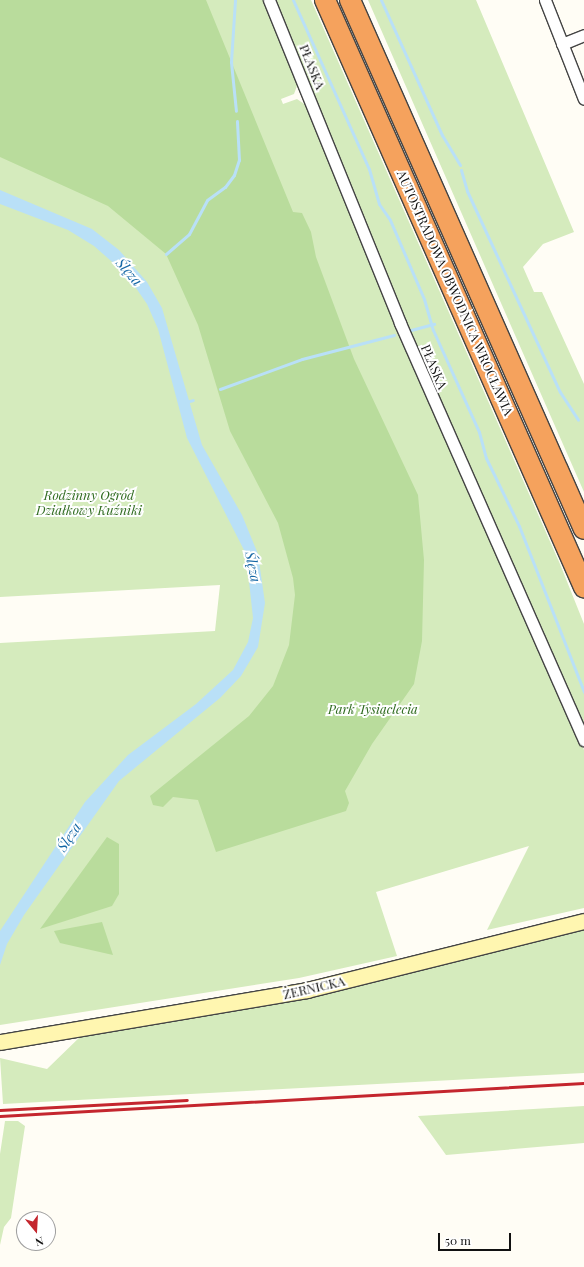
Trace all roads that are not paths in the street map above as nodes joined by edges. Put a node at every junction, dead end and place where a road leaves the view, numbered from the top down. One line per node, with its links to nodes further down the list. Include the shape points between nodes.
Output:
1 (269, 0): 10 (street, PŁASKA, via 400,323)
2 (326, 0): 9 (highway, AUTOSTRADOWA OBWODNICA WROCŁAWIA)
3 (350, 0): 8 (highway, AUTOSTRADOWA OBWODNICA WROCŁAWIA)
4 (545, 0): 6 (street)
5 (584, 35): 6 (street)
6 (562, 44): 7 (street)
7 (584, 99)
8 (584, 529)
9 (584, 587)
10 (584, 740)
11 (584, 921): 12 (street, ŻERNICKA, via 307,990)
12 (0, 1042)

